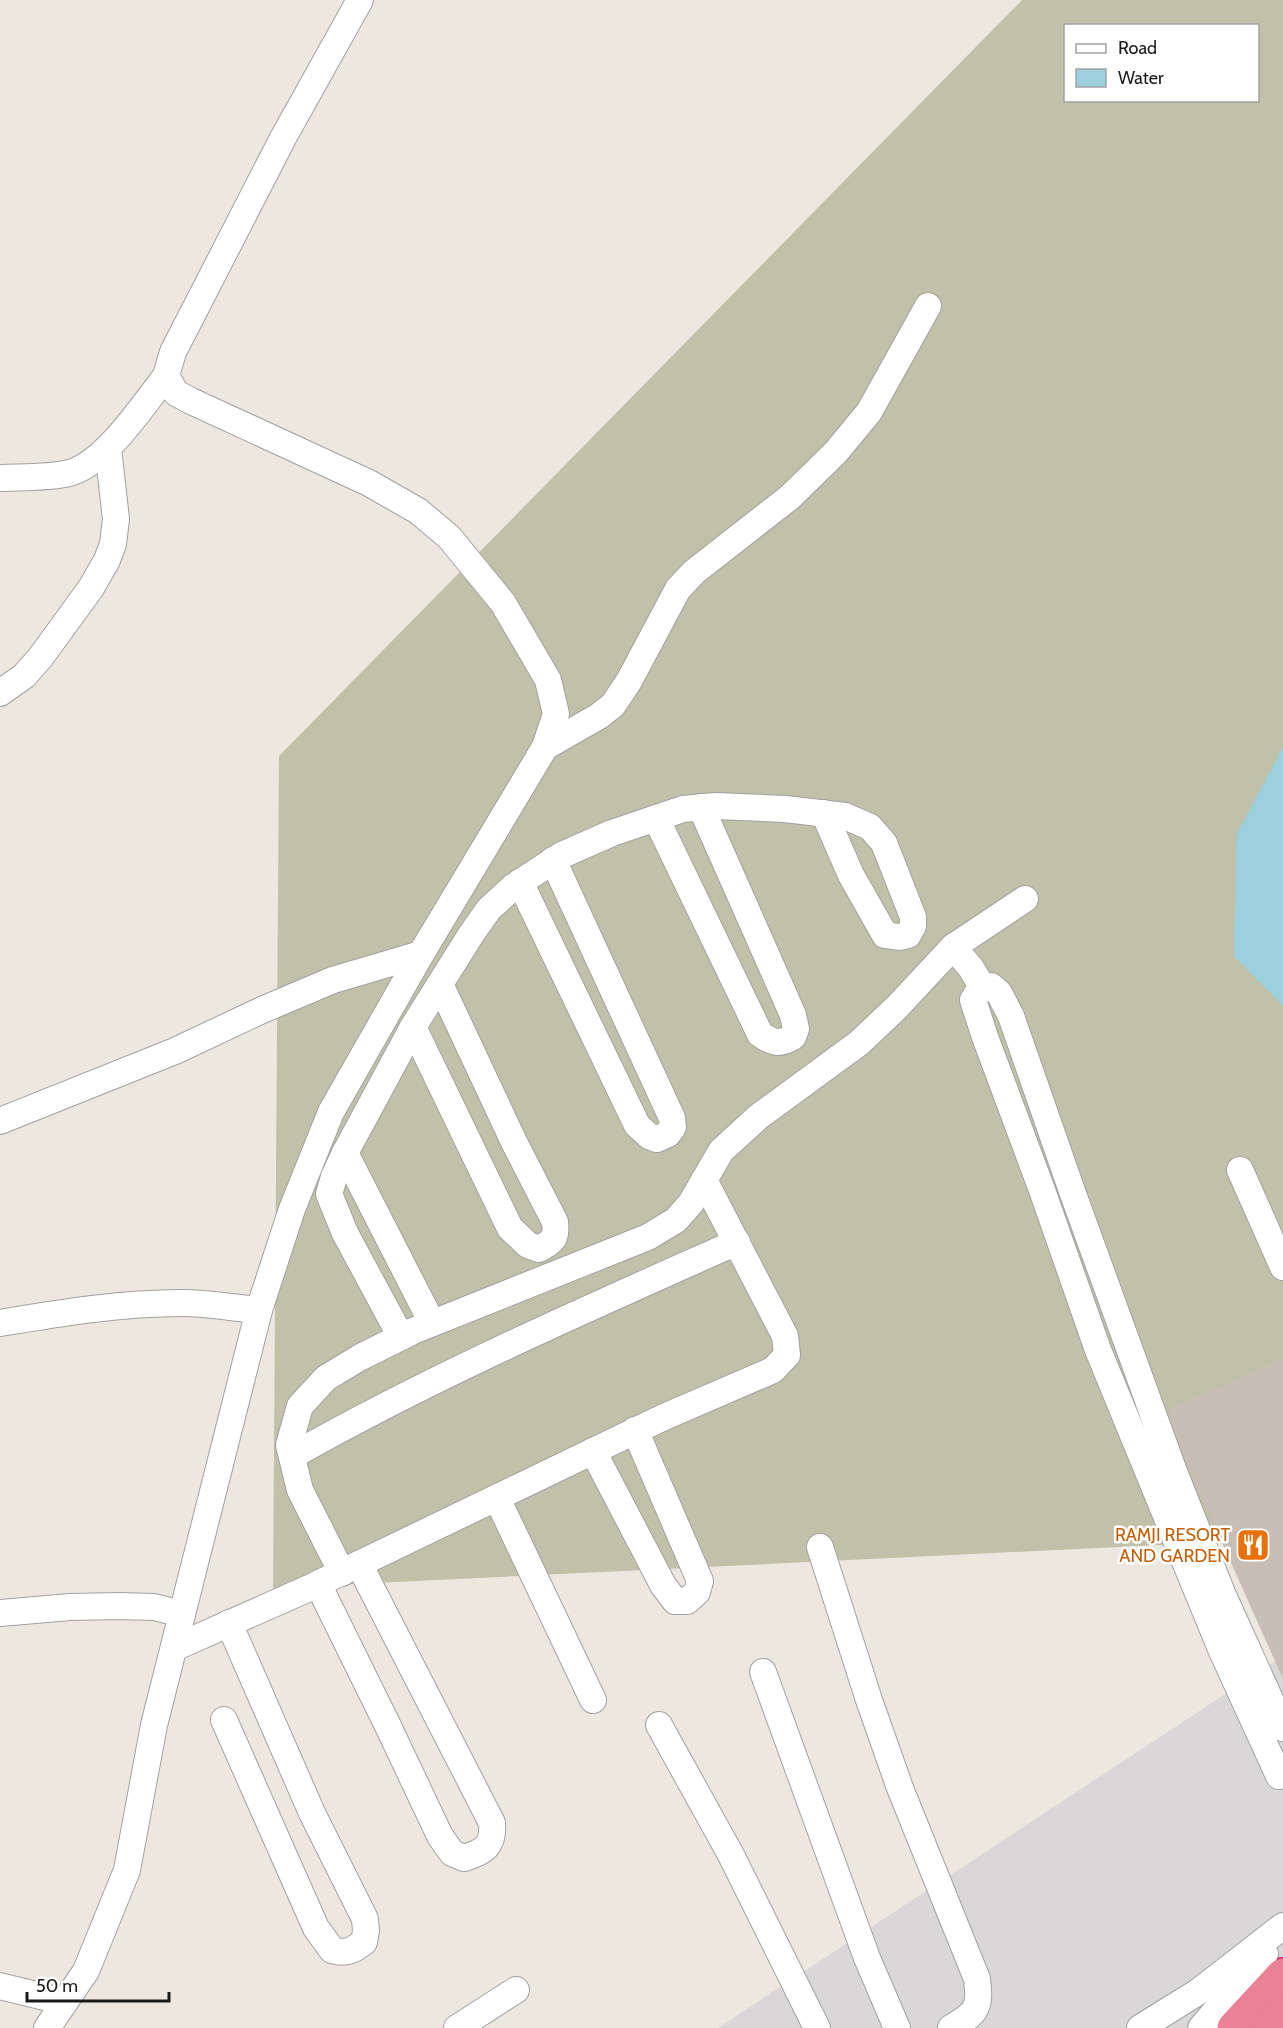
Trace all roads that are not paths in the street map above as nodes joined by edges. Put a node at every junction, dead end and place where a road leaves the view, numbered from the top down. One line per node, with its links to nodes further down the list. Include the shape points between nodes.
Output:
1 (360, 0): 3 (street, via 283,138 173,352)
2 (928, 306): 7 (street, via 869,412 836,452 790,496 678,589 613,705)
3 (166, 376): 4 (street); 7 (street, via 176,393 369,483 418,511 449,537 503,603 548,680 556,714)
4 (108, 448): 5 (street, via 86,467 69,474); 6 (street, via 116,519 107,560 40,658 24,676)
5 (0, 478)
6 (0, 693)
7 (545, 747): 15 (street)
8 (701, 807): 9 (street, via 743,806); 10 (street); 10 (street, via 793,1015 796,1029 793,1037 783,1043 772,1042 760,1034)
9 (824, 813): 9 (street, via 851,874 885,935 908,935 913,917 884,843 870,827 845,816)
10 (656, 818): 11 (street)
11 (553, 860): 12 (street); 12 (street, via 672,1118 673,1127 668,1134 657,1139 637,1125)
12 (520, 882): 16 (street, via 489,909)
13 (1025, 898): 14 (street)
14 (953, 947): 17 (street); 22 (street, via 859,1043 758,1117 721,1150)
15 (421, 954): 19 (street, via 333,980 175,1051); 25 (street, via 331,1112 292,1209)
16 (440, 984): 18 (street); 18 (street, via 555,1222 557,1233 552,1242 539,1249 528,1245 510,1228)
17 (983, 988): 44 (street, via 992,986 1011,1016 1173,1469 1222,1593); 45 (street, via 974,1000 985,1037 1098,1350 1221,1649)
18 (413, 1027): 20 (street)
19 (0, 1120)
20 (345, 1152): 27 (street); 28 (street, via 329,1194 345,1233)
21 (1240, 1170): 24 (street)
22 (704, 1180): 23 (street); 27 (street, via 676,1220 648,1237)
23 (737, 1242): 29 (street, via 785,1336 787,1355 773,1370); 31 (street, via 514,1342 365,1415)
24 (1283, 1268)
25 (259, 1310): 26 (street, via 148,1304 85,1309); 37 (street)
26 (0, 1323)
27 (432, 1323): 28 (street)
28 (401, 1337): 31 (street, via 326,1378 300,1406 289,1445)
29 (635, 1430): 30 (street); 30 (street, via 700,1581 697,1593 687,1601 675,1601 663,1585)
30 (593, 1451): 32 (street)
31 (292, 1456): 34 (street, via 300,1490)
32 (497, 1498): 34 (street); 41 (street)
33 (820, 1547): 57 (street, via 900,1788 977,1979 978,2007)
34 (351, 1568): 35 (street); 35 (street, via 492,1823 493,1836 477,1855 464,1858 452,1853 440,1836)
35 (318, 1584): 38 (street)
36 (0, 1613): 37 (street, via 119,1606 154,1607)
37 (182, 1614): 39 (street)
38 (229, 1623): 39 (street); 42 (street, via 312,1813 365,1919 364,1942 355,1949 345,1953 332,1950 316,1928)
39 (174, 1648): 51 (street, via 154,1725 127,1870 86,1971)
40 (763, 1672): 56 (street, via 867,1958)
41 (593, 1700)
42 (224, 1720)
43 (658, 1725): 55 (street)
44 (1283, 1728)
45 (1279, 1776)
46 (1283, 1926): 58 (street, via 1198,1992)
47 (1283, 1933): 59 (street)
48 (1283, 1975): 60 (highway)
49 (0, 1986): 51 (street)
50 (516, 1990): 54 (street)
51 (65, 2002): 53 (street)
52 (1283, 2015): 61 (highway)
53 (47, 2028)
54 (457, 2028)
55 (818, 2028)
56 (897, 2028)
57 (951, 2028)
58 (1140, 2028)
59 (1201, 2028)
60 (1234, 2028)
61 (1271, 2028)

